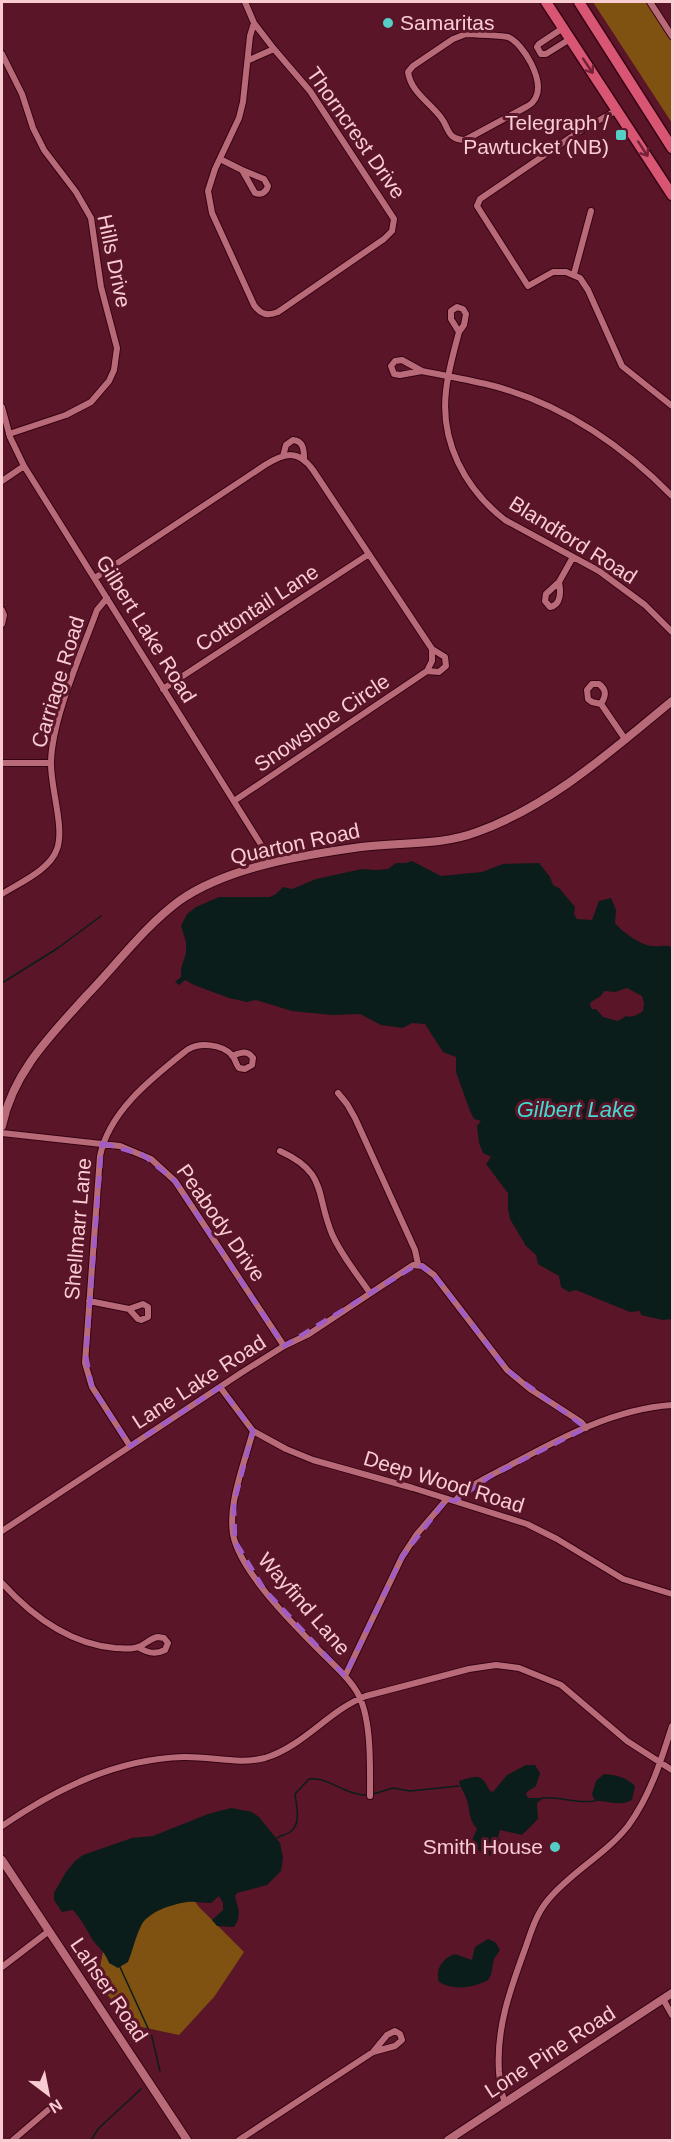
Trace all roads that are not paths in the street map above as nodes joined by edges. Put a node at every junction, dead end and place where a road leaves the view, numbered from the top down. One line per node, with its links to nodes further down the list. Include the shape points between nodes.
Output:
1 (245, 2): 5 (street, Thorncrest Drive)
2 (546, 2): 6 (highway)
3 (579, 2): 15 (highway)
4 (653, 3): 7 (street)
5 (254, 22): 9 (street, Thorncrest Drive); 13 (street)
6 (563, 28): 8 (highway); 10 (street, via 539,44)
7 (672, 36)
8 (570, 39): 10 (street, via 546,54); 14 (highway, one-way to 14)
9 (274, 49): 13 (street); 16 (street, Thorncrest Drive, via 321,106 393,215 395,225 384,239 339,271 278,312 264,314 252,299 210,206 210,183)
10 (539, 52): 12 (street)
11 (2, 54): 26 (street, Hills Drive, via 41,144 90,218 100,287 117,348 109,381 91,402 66,415)
12 (528, 58): 12 (street, via 506,36 466,34 413,66 408,76 424,101 442,118 449,133 465,140 534,101 537,84)
13 (249, 60): 16 (street, via 239,117)
14 (617, 110): 18 (highway, one-way to 18); 20 (street, via 480,199 477,206 528,286 553,272)
15 (672, 148)
16 (220, 159): 17 (street)
17 (242, 170): 17 (street, via 253,191 265,192 268,186 264,179)
18 (672, 195)
19 (591, 212): 20 (street)
20 (574, 274): 24 (street, via 588,290 622,366)
21 (459, 332): 23 (street, Blandford Road)
22 (422, 371): 23 (street)
23 (448, 376): 31 (street, via 501,388 559,411 604,437); 33 (street, Blandford Road, via 445,416 449,439 474,489 505,520)
24 (672, 406)
25 (2, 407): 26 (street, Gilbert Lake Road)
26 (9, 434): 29 (street, Gilbert Lake Road)
27 (283, 456): 28 (street); 28 (street, Snowshoe Circle, via 286,445 293,440 303,446); 34 (street, Snowshoe Circle)
28 (304, 458): 32 (street, Snowshoe Circle)
29 (24, 466): 30 (street); 34 (street, Gilbert Lake Road)
30 (2, 481)
31 (672, 495)
32 (369, 554): 40 (street, Snowshoe Circle); 42 (street, Cottontail Lane)
33 (573, 557): 35 (street); 39 (street, Blandford Road, via 645,605)
34 (95, 578): 36 (street, Gilbert Lake Road)
35 (560, 582)
36 (107, 598): 42 (street, Gilbert Lake Road); 47 (street, Carriage Road, via 97,610 70,684)
37 (2, 610): 38 (street)
38 (2, 624)
39 (672, 632)
40 (432, 649): 41 (street); 41 (street, Snowshoe Circle, via 442,654 446,669)
41 (427, 671): 48 (street, Snowshoe Circle)
42 (163, 689): 48 (street, Gilbert Lake Road)
43 (672, 701): 45 (street, Quarton Road)
44 (601, 704): 45 (street)
45 (625, 739): 49 (street, Quarton Road, via 562,788 478,832)
46 (2, 763): 47 (street)
47 (51, 763): 50 (street, Carriage Road, via 58,846 48,863)
48 (234, 801): 49 (street, Gilbert Lake Road)
49 (271, 864): 53 (street, Quarton Road, via 234,873 205,886 157,921 37,1051 18,1081)
50 (2, 894)
51 (232, 1056): 55 (street, Shellmarr Lane, via 207,1045 187,1050 122,1109)
52 (338, 1093): 57 (street, via 373,1156)
53 (2, 1126)
54 (2, 1133): 55 (street, Peabody Drive)
55 (102, 1143): 59 (street, Shellmarr Lane); 61 (street, Peabody Drive, via 143,1155 175,1181)
56 (280, 1151): 58 (street, via 301,1162 315,1179 333,1235)
57 (418, 1264): 58 (street, Lane Lake Road); 64 (street, via 434,1275 507,1370)
58 (370, 1293): 61 (street, Lane Lake Road)
59 (89, 1301): 60 (street); 66 (street, Shellmarr Lane, via 88,1376)
60 (129, 1309)
61 (284, 1346): 62 (street, Lane Lake Road)
62 (220, 1387): 65 (street, Deep Wood Road); 66 (street, Lane Lake Road)
63 (672, 1405): 64 (street, via 633,1411)
64 (585, 1428): 68 (street, via 490,1476)
65 (253, 1431): 67 (street, Deep Wood Road, via 313,1460); 73 (street, Wayfind Lane, via 234,1504 235,1541 273,1600)
66 (130, 1446): 69 (street, Lane Lake Road)
67 (447, 1498): 68 (street, Deep Wood Road); 73 (street, via 402,1557)
68 (455, 1501): 71 (street, Deep Wood Road, via 527,1524 623,1579)
69 (2, 1532)
70 (2, 1583): 72 (street, via 32,1613 64,1633 101,1646)
71 (672, 1594)
72 (138, 1647)
73 (345, 1676): 74 (street, Wayfind Lane)
74 (360, 1698): 76 (street, via 469,1669 496,1665 519,1668 561,1685 627,1741); 78 (street, Wayfind Lane, via 369,1752); 79 (street, via 272,1755 246,1761 168,1758 115,1768 58,1791)
75 (672, 1726): 76 (street)
76 (660, 1762): 77 (street); 87 (street, via 628,1825 603,1853 556,1891 539,1913 500,2024 498,2062)
77 (672, 1770)
78 (370, 1796)
79 (2, 1826)
80 (2, 1860): 81 (street, Lahser Road)
81 (49, 1931): 82 (street); 90 (street, Lahser Road)
82 (2, 1967)
83 (672, 1993): 84 (street, Lone Pine Road)
84 (663, 1999): 85 (street); 87 (street, Lone Pine Road)
85 (672, 2015)
86 (373, 2052): 91 (street)
87 (505, 2103): 92 (street, Lone Pine Road)
88 (48, 2110): 89 (street)
89 (14, 2140)
90 (188, 2140)
91 (239, 2140)
92 (448, 2140)

